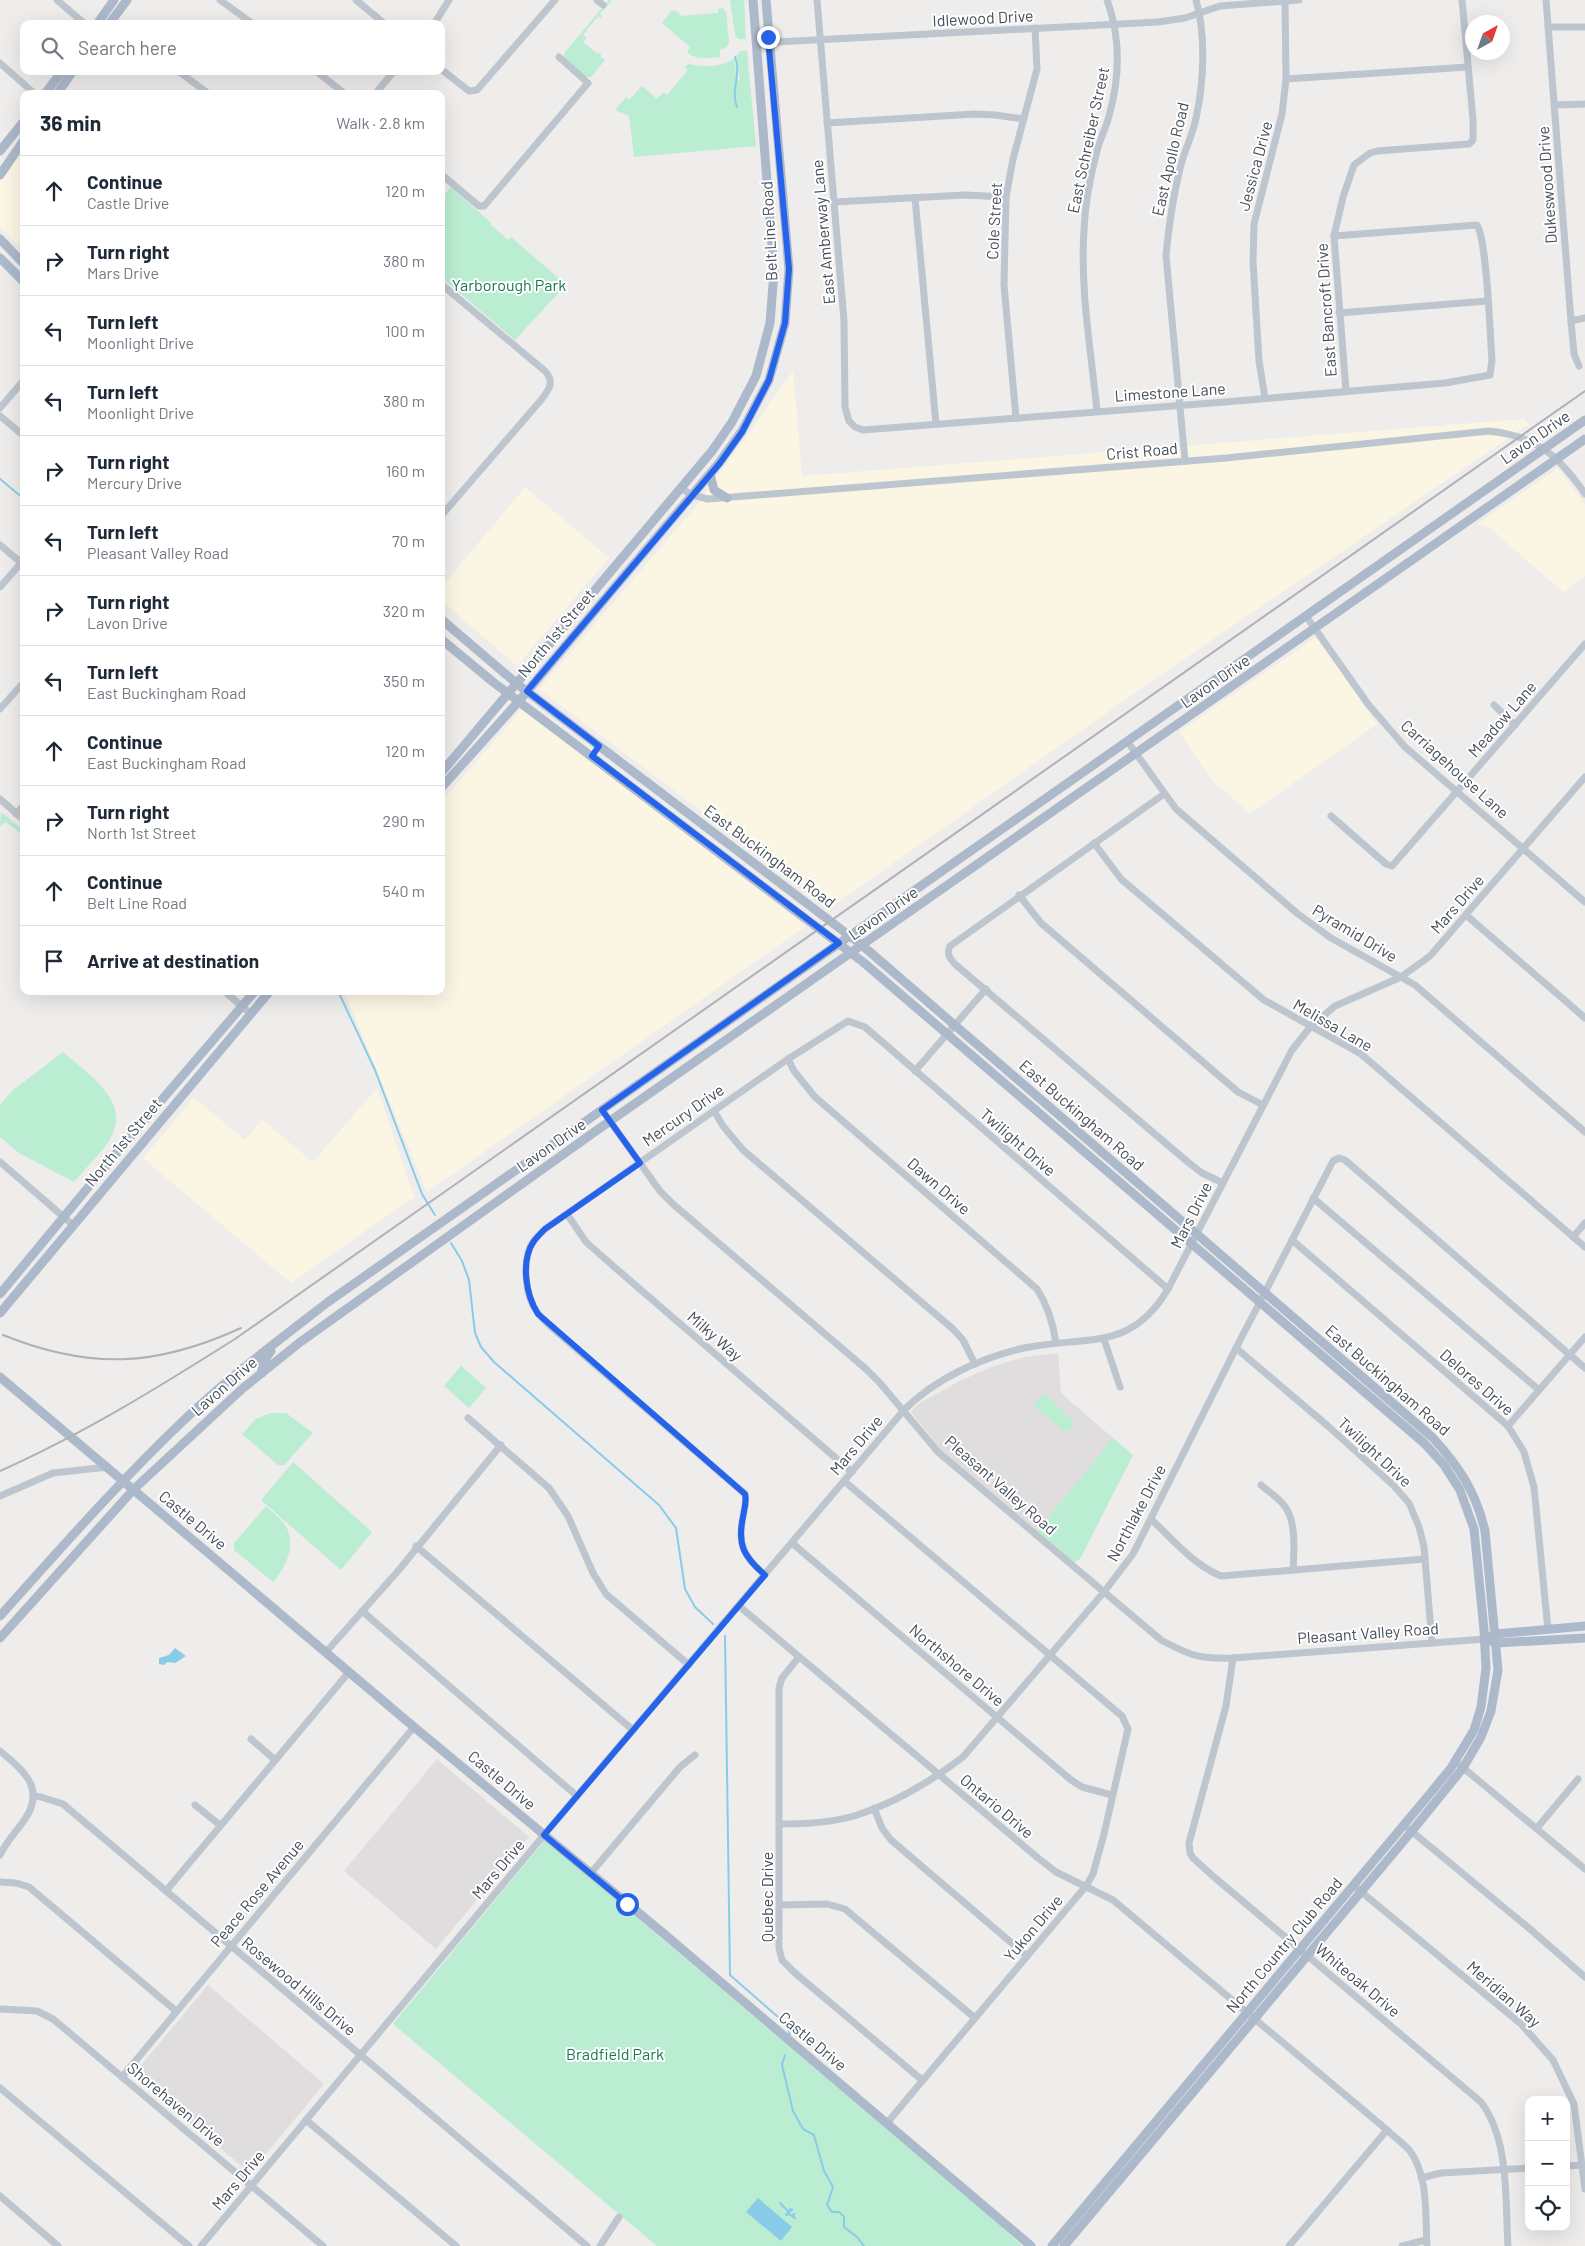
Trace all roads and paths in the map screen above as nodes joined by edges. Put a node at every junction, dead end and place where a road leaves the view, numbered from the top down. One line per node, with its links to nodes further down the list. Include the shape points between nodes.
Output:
1 (57, 0): 18 (street)
2 (114, 0): 19 (main road)
3 (127, 0): 20 (main road)
4 (220, 0): 21 (street)
5 (356, 0): 22 (street)
6 (449, 0): 23 (street)
7 (555, 0): 34 (street, via 477,90 473,92 463,88)
8 (753, 0): 30 (main road, Belt Line Road)
9 (766, 0): 29 (main road, Belt Line Road)
10 (817, 0): 28 (street, East Amberway Lane)
11 (1107, 0): 24 (street, East Schreiber Street)
12 (1196, 0): 17 (street, East Apollo Road)
13 (1299, 0): 16 (street, Idlewood Drive)
14 (1462, 0): 33 (street, East Bancroft Drive)
15 (1546, 0): 25 (street, Dukeswood Drive)
16 (1285, 1): 17 (street, Idlewood Drive, via 1220,6); 40 (street, Jessica Drive)
17 (1200, 12): 24 (street, Idlewood Drive, via 1174,20); 73 (street, East Apollo Road, via 1201,81 1196,117 1177,182 1166,255)
18 (80, 20)
19 (100, 20)
20 (112, 20)
21 (248, 20)
22 (380, 20)
23 (436, 20)
24 (1114, 24): 27 (street, Idlewood Drive); 75 (street, East Schreiber Street, via 1118,51 1116,87 1086,197 1084,232 1085,291)
25 (1548, 27): 26 (street); 48 (street, Dukeswood Drive)
26 (1585, 27)
27 (1035, 28): 28 (street, Idlewood Drive); 49 (street, Cole Street, via 1037,69)
28 (821, 41): 29 (street, Idlewood Drive); 50 (street, East Amberway Lane)
29 (769, 42): 30 (street, Idlewood Drive); 86 (main road, Belt Line Road, via 789,269 785,323 772,371 757,405 742,432)
30 (756, 43): 87 (main road, Belt Line Road, via 774,272 770,323 759,367 745,399 712,451)
31 (559, 57): 55 (street, via 588,83 486,204 479,206)
32 (0, 63): 41 (street)
33 (1468, 66): 40 (street); 59 (street, East Bancroft Drive, via 1472,140 1468,144 1370,153 1354,165)
34 (445, 72)
35 (59, 75): 42 (main road)
36 (70, 75): 43 (main road)
37 (183, 75): 44 (street)
38 (321, 75): 45 (street)
39 (391, 75): 46 (street)
40 (1286, 79): 72 (street, Jessica Drive, via 1276,146 1254,224 1259,361)
41 (30, 90)
42 (48, 90)
43 (60, 90)
44 (204, 90)
45 (340, 90)
46 (378, 90)
47 (1585, 104): 48 (street)
48 (1555, 105): 68 (street, Dukeswood Drive)
49 (1024, 119): 50 (street, via 975,114); 56 (street, Cole Street)
50 (827, 123): 58 (street, East Amberway Lane)
51 (20, 126): 53 (main road)
52 (20, 146): 54 (main road)
53 (0, 151)
54 (0, 174)
55 (445, 177)
56 (1006, 197): 57 (street); 77 (street, Cole Street, via 1004,285)
57 (915, 198): 58 (street); 80 (street)
58 (834, 202): 79 (street, East Amberway Lane, via 844,321 845,407)
59 (1334, 236): 65 (street, via 1474,224 1481,236); 66 (street, East Bancroft Drive)
60 (0, 239): 62 (main road)
61 (0, 258): 63 (main road)
62 (20, 260)
63 (20, 278)
64 (445, 287): 91 (street, via 545,371 551,382 541,400)
65 (1487, 301): 66 (street); 71 (street, Limestone Lane, via 1490,375)
66 (1339, 313): 71 (street, East Bancroft Drive)
67 (1585, 318): 68 (street)
68 (1571, 321): 69 (street, Dukeswood Drive, via 1574,354)
69 (1579, 366)
70 (20, 385): 74 (street)
71 (1346, 391): 72 (street, Limestone Lane)
72 (1265, 398): 73 (street, Limestone Lane)
73 (1180, 404): 75 (street, Limestone Lane); 85 (street, East Apollo Road)
74 (0, 408)
75 (1097, 411): 77 (street, Limestone Lane)
76 (0, 416): 81 (street)
77 (1016, 418): 80 (street, Limestone Lane)
78 (1585, 420): 83 (main road, Lavon Drive)
79 (849, 421): 80 (street, Limestone Lane, via 863,430)
80 (936, 424)
81 (20, 433)
82 (1585, 439): 84 (main road, Lavon Drive)
83 (1544, 449): 84 (street, Crist Road); 85 (street, Crist Road, via 1520,438 1488,431); 98 (main road, Lavon Drive)
84 (1558, 458): 88 (street, Crist Road); 100 (main road, Lavon Drive)
85 (1185, 461): 90 (street, Crist Road)
86 (710, 474): 89 (main road, Belt Line Road); 90 (main road, via 714,490)
87 (681, 488): 89 (street, Crist Road); 95 (main road, North 1st Street)
88 (1585, 494)
89 (692, 495): 90 (street, Crist Road, via 702,499); 96 (main road, North 1st Street)
90 (727, 498)
91 (445, 511)
92 (0, 545): 93 (street)
93 (20, 562)
94 (20, 566): 97 (street)
95 (609, 573): 96 (main road); 104 (main road, North 1st Street)
96 (620, 580): 107 (main road, North 1st Street)
97 (0, 587)
98 (1306, 616): 100 (street, Carriagehouse Lane); 103 (main road, Lavon Drive)
99 (445, 627): 104 (main road, East Buckingham Road)
100 (1315, 629): 106 (main road, Lavon Drive); 121 (street, Carriagehouse Lane, via 1368,704 1405,747)
101 (445, 642): 108 (main road, East Buckingham Road)
102 (1585, 644): 112 (street, Meadow Lane)
103 (1221, 675): 106 (main road); 113 (main road, Lavon Drive)
104 (516, 683): 107 (main road, East Buckingham Road); 108 (main road, North 1st Street)
105 (20, 687): 111 (street)
106 (1230, 688): 115 (main road, Lavon Drive)
107 (527, 691): 109 (main road, North 1st Street); 114 (main road, East Buckingham Road)
108 (508, 693): 109 (main road, East Buckingham Road); 117 (main road, North 1st Street)
109 (519, 701): 116 (main road, East Buckingham Road); 118 (main road, North 1st Street)
110 (1494, 705): 112 (street)
111 (0, 710)
112 (1515, 725): 121 (street, Meadow Lane)
113 (1128, 741): 115 (street, Pyramid Drive); 135 (main road, Lavon Drive)
114 (599, 746): 116 (main road); 123 (main road, East Buckingham Road)
115 (1137, 754): 122 (street, Pyramid Drive); 137 (main road, Lavon Drive)
116 (592, 756): 125 (main road, East Buckingham Road)
117 (445, 774)
118 (445, 774)
119 (1585, 777): 120 (street, Mars Drive)
120 (1582, 785): 131 (street, Mars Drive)
121 (1458, 792): 128 (street, Meadow Lane, via 1392,866); 131 (street, Carriagehouse Lane)
122 (1164, 794): 130 (street); 139 (street, Pyramid Drive, via 1176,809 1298,914 1331,938)
123 (667, 797): 125 (main road); 135 (main road, East Buckingham Road)
124 (0, 799): 127 (street)
125 (659, 807): 136 (main road, East Buckingham Road)
126 (20, 810): 127 (street)
127 (16, 814): 129 (street)
128 (1331, 816)
129 (20, 817)
130 (1094, 842): 132 (street); 149 (street, Melissa Lane, via 1121,879 1264,1000)
131 (1524, 849): 133 (street, Carriagehouse Lane); 134 (street, Mars Drive)
132 (1019, 895): 140 (street, via 948,950 956,965); 153 (street, via 1040,924 1238,1092)
133 (1585, 902)
134 (1466, 915): 139 (street, Mars Drive, via 1430,956); 146 (street)
135 (849, 936): 136 (main road, Lavon Drive); 137 (main road, East Buckingham Road)
136 (839, 943): 138 (main road, East Buckingham Road); 154 (main road, Lavon Drive)
137 (863, 946): 138 (main road, Lavon Drive); 148 (main road, East Buckingham Road)
138 (852, 953): 150 (main road, East Buckingham Road); 156 (main road, Lavon Drive)
139 (1401, 977): 149 (street, Mars Drive, via 1335,1006); 157 (street, Pyramid Drive)
140 (986, 989): 148 (street); 162 (street, via 1188,1163)
141 (228, 995): 144 (street)
142 (252, 995): 144 (main road, North 1st Street)
143 (267, 995): 145 (main road, North 1st Street)
144 (242, 1007): 145 (street); 158 (main road, North 1st Street)
145 (251, 1014): 159 (main road, North 1st Street)
146 (1585, 1018)
147 (848, 1021): 151 (street, Mercury Drive); 152 (street, Twilight Drive, via 865,1027)
148 (954, 1026): 150 (street); 169 (main road, East Buckingham Road)
149 (1311, 1026): 153 (street, Mars Drive, via 1292,1050); 170 (street, Melissa Lane, via 1361,1054)
150 (948, 1034): 152 (street); 173 (main road, East Buckingham Road)
151 (788, 1059): 155 (street, Mercury Drive); 185 (street, Dawn Drive, via 815,1097 1036,1289 1052,1319)
152 (915, 1072): 175 (street, Twilight Drive)
153 (1263, 1105): 162 (street, Mars Drive)
154 (602, 1110): 156 (street, Pleasant Valley Road); 176 (main road, Lavon Drive)
155 (714, 1111): 161 (street, Mercury Drive); 188 (street, via 743,1150 953,1329 963,1340)
156 (610, 1122): 161 (street, Pleasant Valley Road); 180 (main road, Lavon Drive)
157 (1585, 1132)
158 (118, 1152): 159 (main road); 165 (main road, North 1st Street)
159 (128, 1160): 167 (main road, North 1st Street)
160 (0, 1162): 165 (street)
161 (640, 1163): 164 (street, Mercury Drive); 194 (street, Pleasant Valley Road, via 674,1205 866,1369)
162 (1223, 1183): 169 (street, Mars Drive)
163 (1313, 1198): 171 (street, Northlake Drive); 187 (street, Northlake Drive, via 1333,1161 1345,1160); 193 (street)
164 (568, 1214): 199 (street, Milky Way, via 579,1234 605,1260); 210 (street, Mercury Drive, via 545,1229 530,1248 526,1264 531,1304 538,1314 745,1494 747,1500 740,1538 751,1563)
165 (64, 1217): 167 (street); 168 (main road, North 1st Street)
166 (1585, 1223): 170 (street)
167 (73, 1225): 172 (main road, North 1st Street)
168 (50, 1234): 172 (main road); 178 (main road, North 1st Street)
169 (1197, 1234): 173 (street, Mars Drive); 177 (main road, East Buckingham Road)
170 (1573, 1237): 174 (street, Melissa Lane)
171 (1292, 1240): 177 (street, Northlake Drive); 196 (street, Delores Drive)
172 (59, 1242): 181 (main road, North 1st Street)
173 (1192, 1244): 175 (street, Mars Drive); 179 (main road, East Buckingham Road)
174 (1585, 1247)
175 (1168, 1289): 184 (street, Mars Drive, via 1161,1302 1139,1324)
176 (341, 1292): 180 (main road); 182 (main road, Lavon Drive)
177 (1265, 1292): 179 (street, Northlake Drive); 220 (main road, East Buckingham Road, via 1432,1437 1465,1477 1480,1512 1484,1531)
178 (0, 1294)
179 (1260, 1302): 186 (street, Northlake Drive); 219 (main road, East Buckingham Road, via 1424,1442 1444,1465 1460,1490 1474,1529)
180 (352, 1304): 190 (main road, Lavon Drive)
181 (0, 1313)
182 (292, 1330): 190 (main road, via 264,1359); 200 (main road, Lavon Drive, via 232,1377)
183 (1585, 1337): 187 (street)
184 (1104, 1339): 185 (street, Mars Drive); 192 (street)
185 (1056, 1343): 188 (street, Mars Drive, via 1025,1348)
186 (1236, 1348): 205 (street, Northlake Drive); 208 (street, Twilight Drive, via 1329,1427 1403,1496 1419,1527)
187 (1570, 1354): 189 (street); 193 (street)
188 (975, 1364): 194 (street, Mars Drive, via 945,1380)
189 (1585, 1368)
190 (262, 1373): 203 (main road, Lavon Drive)
191 (0, 1377): 198 (main road, Castle Drive)
192 (1120, 1387)
193 (1539, 1390): 196 (street)
194 (904, 1410): 199 (street, Mars Drive); 211 (street, Pleasant Valley Road, via 938,1452)
195 (468, 1418): 197 (street)
196 (1508, 1426): 216 (street, Delores Drive, via 1524,1452 1534,1487)
197 (501, 1445): 207 (street); 226 (street, via 549,1488 560,1503 606,1594)
198 (108, 1467): 200 (main road, Castle Drive); 204 (street, via 54,1473)
199 (852, 1472): 201 (street, Mars Drive)
200 (123, 1480): 203 (main road, Castle Drive); 214 (main road, Lavon Drive)
201 (844, 1481): 206 (street, Mars Drive); 223 (street)
202 (1261, 1485): 209 (street, via 1287,1510 1294,1549)
203 (134, 1489): 217 (main road, Lavon Drive); 222 (main road, Castle Drive)
204 (0, 1496)
205 (1150, 1519): 209 (street, via 1210,1572 1221,1576); 211 (street, Northlake Drive, via 1129,1560)
206 (792, 1543): 210 (street, Mars Drive); 228 (street, Northshore Drive)
207 (416, 1546): 213 (street); 230 (street)
208 (1425, 1559): 209 (street); 221 (street, Twilight Drive)
209 (1293, 1570)
210 (765, 1575): 212 (street, Mars Drive)
211 (1104, 1592): 223 (street, Northlake Drive); 225 (street, Pleasant Valley Road, via 1160,1640 1187,1654 1204,1659)
212 (739, 1606): 224 (street, Ontario Drive); 226 (street, Mars Drive)
213 (362, 1611): 222 (street); 241 (street)
214 (0, 1616)
215 (1585, 1626): 216 (main road, Pleasant Valley Road)
216 (1548, 1630): 220 (main road, Pleasant Valley Road)
217 (0, 1638)
218 (1585, 1638): 220 (main road, Pleasant Valley Road)
219 (1485, 1639): 220 (main road, Pleasant Valley Road); 221 (street, Pleasant Valley Road); 235 (main road, North Country Club Road, via 1484,1694 1479,1718)
220 (1495, 1639): 236 (main road, North Country Club Road, via 1498,1670 1491,1711)
221 (1432, 1643): 225 (street, Pleasant Valley Road)
222 (326, 1652): 227 (main road, Castle Drive)
223 (1051, 1655): 228 (street, Northlake Drive); 239 (street, Yukon Drive, via 1122,1716 1128,1729)
224 (799, 1657): 237 (street, Ontario Drive); 244 (street, Quebec Drive, via 782,1678 779,1688)
225 (1233, 1658): 260 (street, Whiteoak Drive, via 1226,1706 1189,1843 1190,1853)
226 (688, 1665): 230 (street, Mars Drive)
227 (349, 1672): 229 (main road, Castle Drive); 234 (street)
228 (998, 1717): 237 (street, Northlake Drive, via 962,1757); 239 (street, Northshore Drive, via 1071,1780 1082,1787)
229 (414, 1727): 249 (main road, Castle Drive); 259 (street, Peace Rose Avenue)
230 (633, 1730): 241 (street, Mars Drive)
231 (251, 1739): 234 (street)
232 (0, 1751): 240 (street, via 22,1771 33,1788)
233 (695, 1755): 252 (street, via 680,1767)
234 (274, 1759): 245 (street)
235 (1455, 1761): 236 (street); 246 (main road, North Country Club Road)
236 (1463, 1768): 247 (street); 248 (main road, North Country Club Road)
237 (939, 1775): 243 (street, Northlake Drive); 255 (street, Ontario Drive, via 1056,1872)
238 (1578, 1779): 247 (street)
239 (1112, 1795): 255 (street, Yukon Drive)
240 (33, 1796): 250 (street, via 25,1819); 256 (street, Rosewood Hills Drive, via 63,1804)
241 (577, 1796): 249 (street, Mars Drive)
242 (195, 1805): 245 (street)
243 (874, 1808): 244 (street, Northlake Drive, via 854,1816 816,1823); 261 (street, via 891,1840)
244 (780, 1824): 258 (street, Quebec Drive)
245 (220, 1825): 256 (street)
246 (1404, 1825): 248 (street); 254 (main road, North Country Club Road)
247 (1537, 1828): 251 (street)
248 (1412, 1831): 257 (main road, North Country Club Road); 262 (street)
249 (544, 1835): 252 (main road, Castle Drive); 267 (street, Mars Drive)
250 (0, 1855)
251 (1585, 1869)
252 (591, 1873): 272 (main road, Castle Drive)
253 (0, 1882): 264 (street, via 29,1888)
254 (1353, 1885): 257 (street, Meridian Way); 260 (main road, North Country Club Road)
255 (1086, 1886): 261 (street, Yukon Drive); 265 (street, Ontario Drive, via 1113,1900)
256 (166, 1891): 259 (street, Rosewood Hills Drive)
257 (1361, 1892): 260 (main road, North Country Club Road); 276 (street, Meridian Way, via 1521,2024 1553,2060 1574,2104)
258 (780, 1905): 266 (street, via 827,1904 845,1909); 269 (street, Quebec Drive, via 779,1948 782,1960)
259 (231, 1945): 264 (street, Peace Rose Avenue); 267 (street, Rosewood Hills Drive)
260 (1304, 1952): 265 (main road, North Country Club Road); 279 (street, Whiteoak Drive, via 1481,2102 1495,2127)
261 (1027, 1956): 266 (street, Yukon Drive)
262 (1585, 1977)
263 (0, 2009): 268 (street, Shorehaven Drive, via 44,2013)
264 (176, 2011): 268 (street, Peace Rose Avenue)
265 (1250, 2016): 273 (street, Ontario Drive); 274 (main road, North Country Club Road); 275 (main road, North Country Club Road)
266 (975, 2018): 269 (street, Yukon Drive)
267 (360, 2056): 271 (street, Mars Drive); 291 (street, Rosewood Hills Drive)
268 (122, 2077): 281 (street, Shorehaven Drive)
269 (922, 2080): 272 (street, Yukon Drive)
270 (0, 2088): 287 (street)
271 (306, 2120): 281 (street, Mars Drive); 290 (street)
272 (887, 2123): 293 (main road, Castle Drive)
273 (1387, 2130): 280 (street, Ontario Drive, via 1409,2151); 296 (street)
274 (1140, 2140): 275 (main road); 294 (main road, North Country Club Road)
275 (1148, 2146): 295 (main road, North Country Club Road)
276 (1584, 2165): 277 (street); 282 (street, Meridian Way)
277 (1570, 2166)
278 (1525, 2168): 279 (street)
279 (1503, 2170): 280 (street, via 1442,2173); 298 (street, Whiteoak Drive)
280 (1421, 2178): 285 (street, Ontario Drive)
281 (252, 2186): 288 (street, Mars Drive); 289 (street, Shorehaven Drive)
282 (1585, 2189)
283 (0, 2196): 286 (street)
284 (619, 2217): 292 (street)
285 (1427, 2243): 297 (street)
286 (58, 2246)
287 (189, 2246)
288 (201, 2246)
289 (323, 2246)
290 (456, 2246)
291 (587, 2246)
292 (600, 2246)
293 (1031, 2246)
294 (1052, 2246)
295 (1064, 2246)
296 (1289, 2246)
297 (1402, 2246)
298 (1508, 2246)

